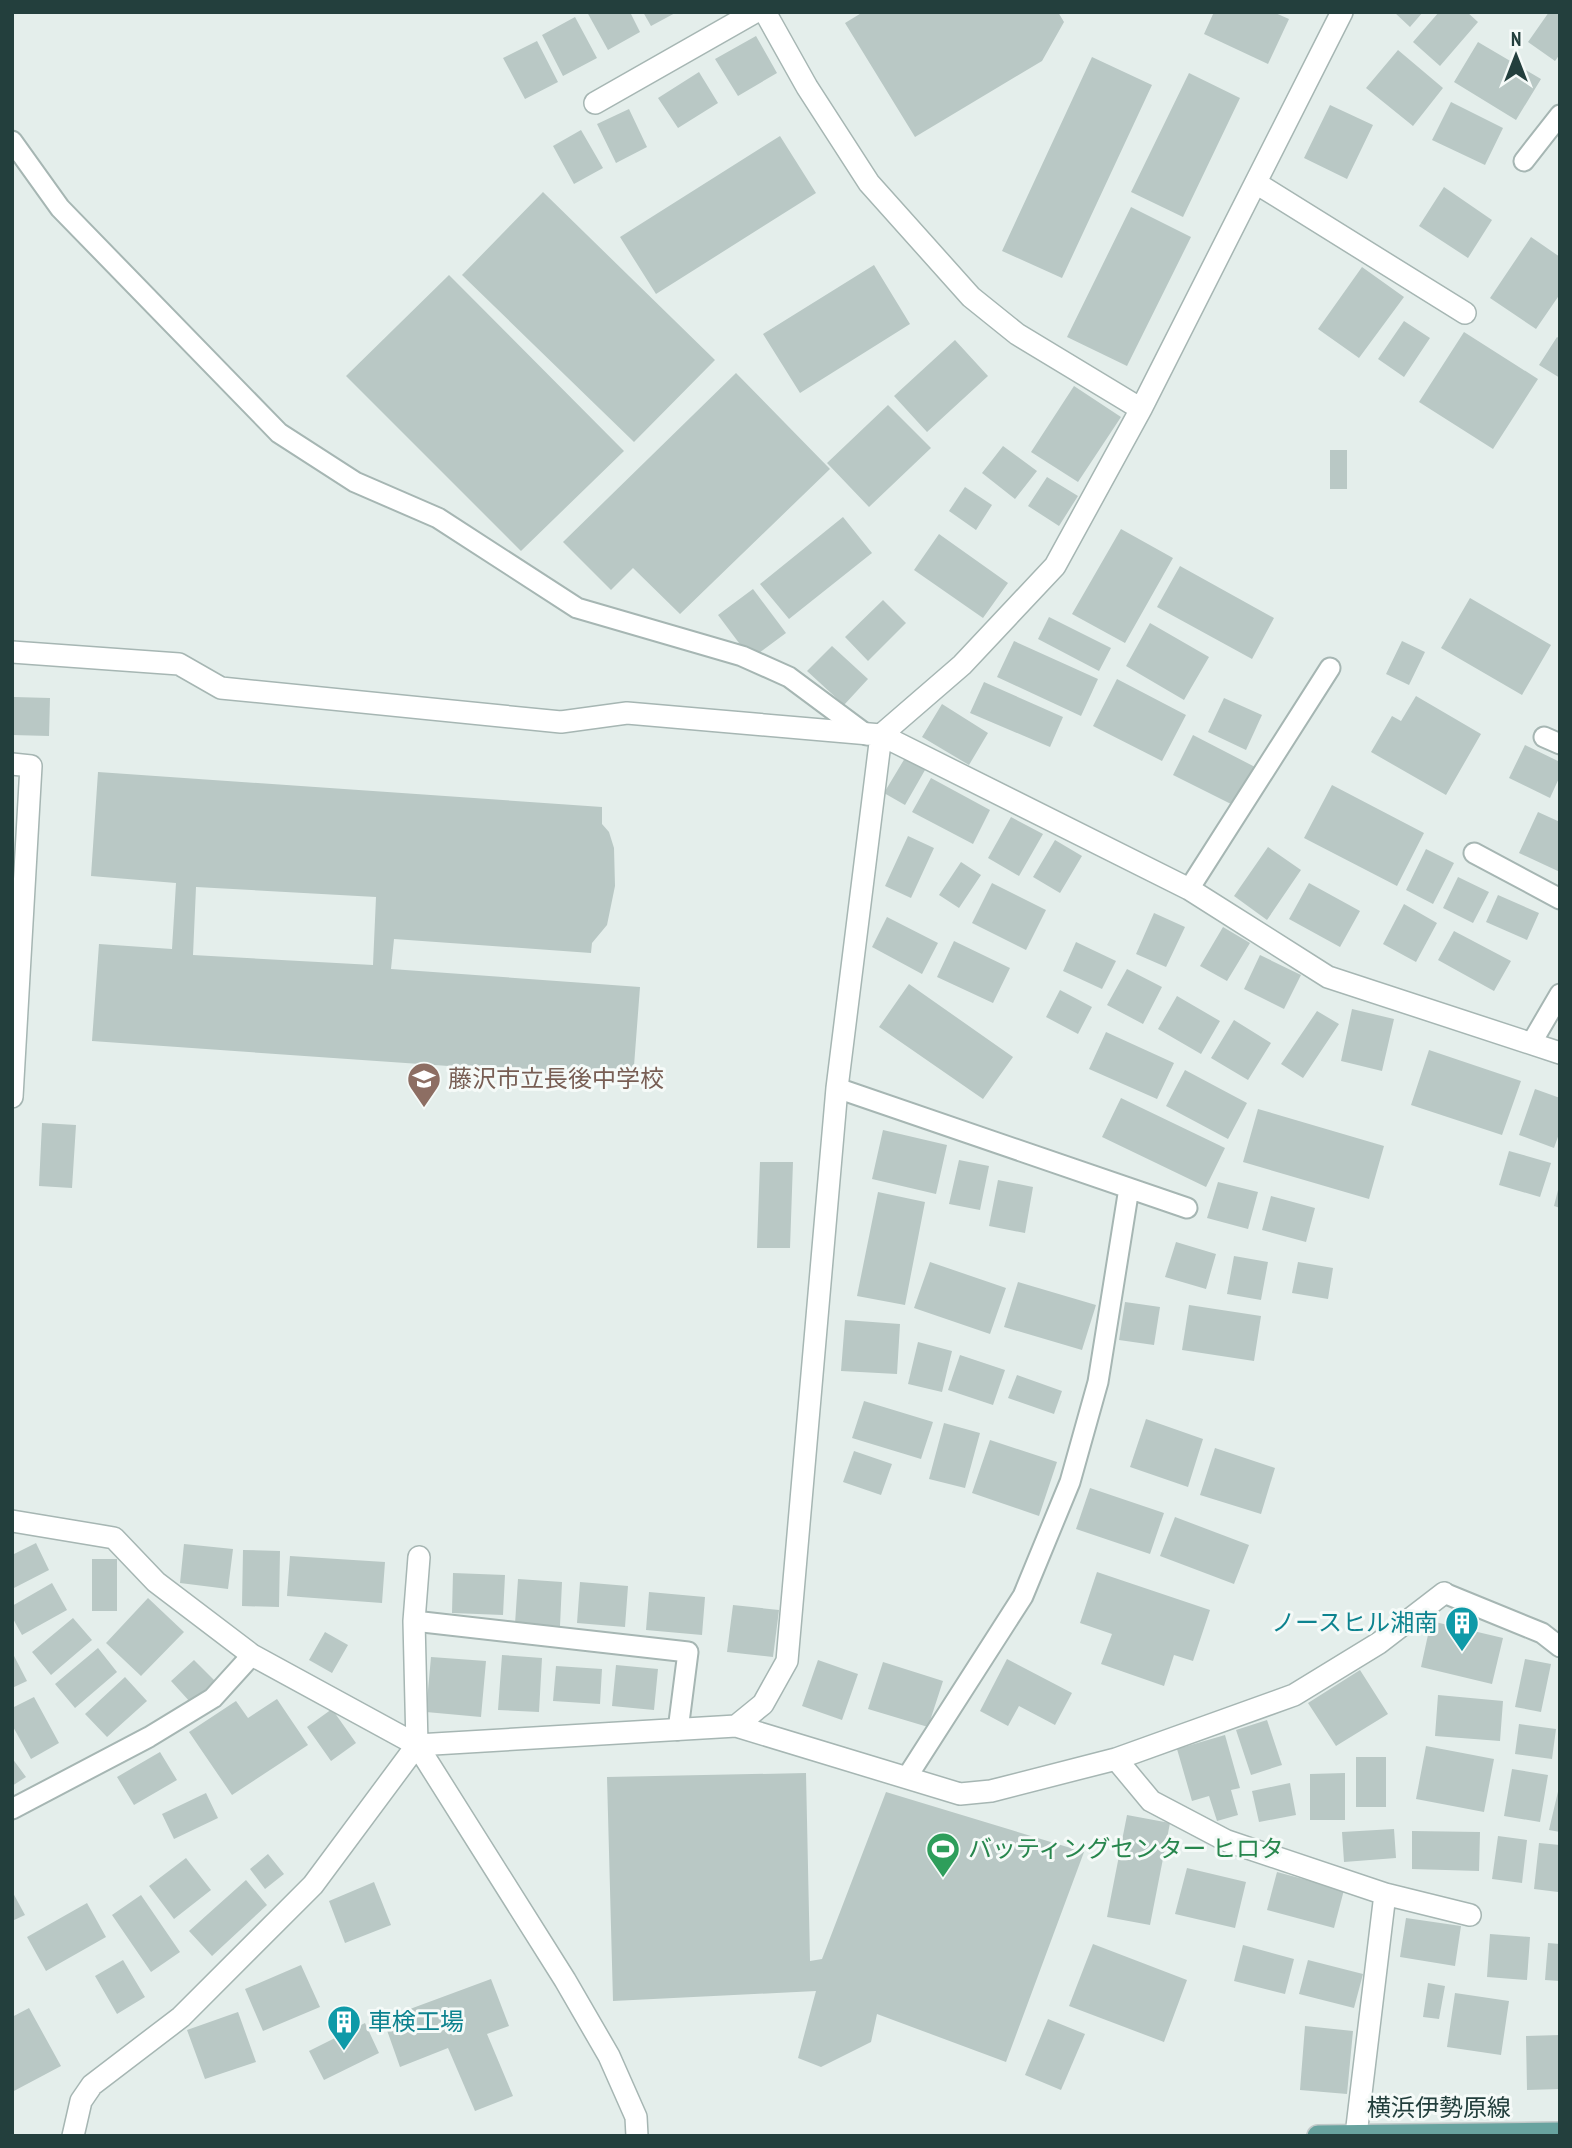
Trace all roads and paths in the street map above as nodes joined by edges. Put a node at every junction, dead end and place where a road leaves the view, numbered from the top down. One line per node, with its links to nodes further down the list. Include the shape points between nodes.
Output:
1 (755, 12): 4 (street)
2 (765, 12): 10 (street, via 869,183 971,297 1017,334)
3 (1342, 12): 8 (street)
4 (595, 103)
5 (1560, 115): 7 (lane)
6 (12, 141): 13 (lane, via 60,208 279,433 355,482 438,518 577,608 742,656 789,677)
7 (1524, 161)
8 (1256, 183): 9 (street); 10 (street)
9 (1465, 313)
10 (1141, 409): 13 (street, via 1055,566 962,665)
11 (12, 652): 13 (street, via 178,664 221,688 561,722 627,713)
12 (1330, 668): 16 (lane)
13 (874, 735): 16 (street); 21 (street)
14 (12, 764): 22 (street, via 31,766)
15 (1474, 853): 17 (lane)
16 (1189, 889): 19 (street, via 1328,976)
17 (1560, 899)
18 (1560, 994): 19 (lane)
19 (1532, 1042): 20 (street)
20 (1560, 1053)
21 (836, 1088): 23 (lane); 31 (street, via 787,1661 762,1704)
22 (12, 1097)
23 (1129, 1188): 24 (lane); 35 (lane, via 1098,1382 1070,1482 1023,1596)
24 (1187, 1208)
25 (12, 1521): 30 (street, via 114,1538 156,1582)
26 (419, 1557): 28 (street)
27 (1444, 1593): 29 (lane, via 1542,1633); 34 (street, via 1379,1643 1294,1695)
28 (414, 1621): 32 (lane, via 688,1652); 33 (street)
29 (1560, 1647)
30 (251, 1655): 33 (street); 36 (lane, via 213,1698)
31 (736, 1726): 32 (street); 35 (street)
32 (678, 1730): 33 (street)
33 (417, 1745): 41 (street, via 313,1885 181,2017 92,2085 81,2101); 42 (street, via 609,2056 636,2118)
34 (1116, 1759): 35 (street, via 991,1791 960,1794); 37 (street, via 1151,1801 1227,1841)
35 (907, 1777)
36 (12, 1809)
37 (1385, 1894): 38 (street); 40 (street)
38 (1470, 1916)
39 (1560, 2133): 40 (main road, 横浜伊勢原線)
40 (1356, 2135): 43 (main road, 横浜伊勢原線)
41 (73, 2136)
42 (637, 2136)
43 (1318, 2136)

